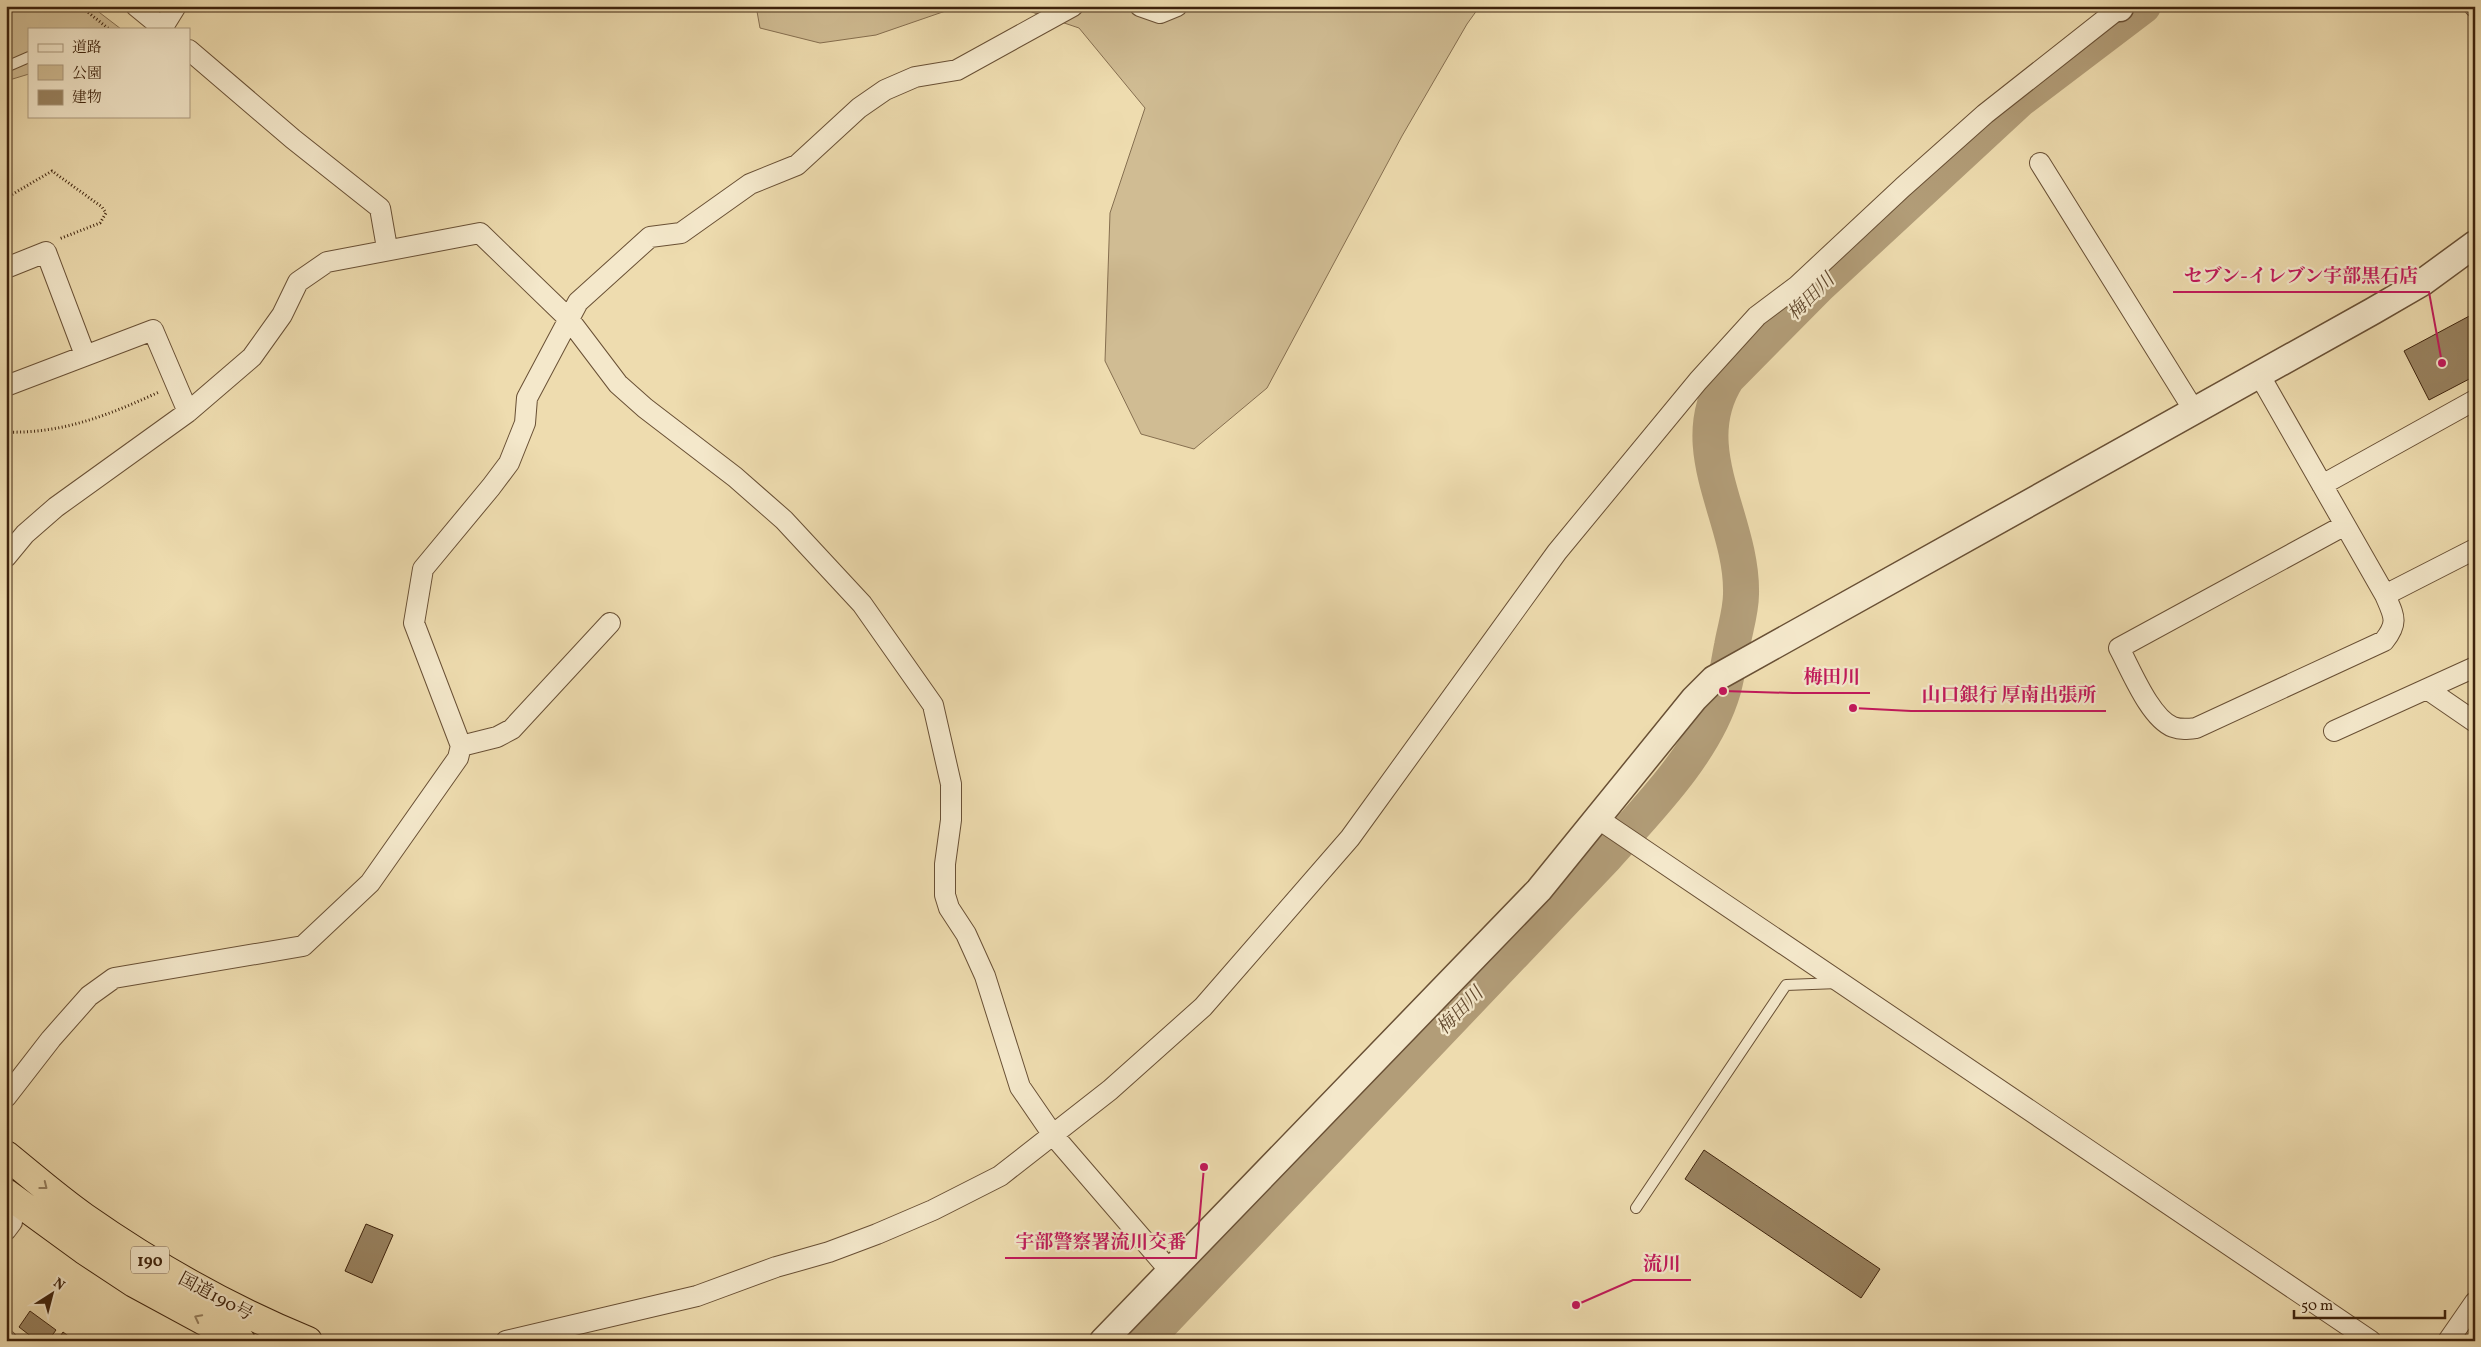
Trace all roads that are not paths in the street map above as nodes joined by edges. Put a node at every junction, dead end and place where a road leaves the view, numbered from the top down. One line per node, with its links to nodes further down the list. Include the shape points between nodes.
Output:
1 (136, 6): 7 (street)
2 (176, 6): 7 (street)
3 (1073, 6): 15 (street, via 957,70 915,78 885,90 859,108 797,165 750,184 681,233 650,237 578,302)
4 (1140, 6): 5 (street, via 1160,13)
5 (1177, 6)
6 (2121, 7): 36 (street, via 1985,114 1796,286 1757,316 1698,381 1557,552 1350,838 1203,1008)
7 (164, 28)
8 (190, 51): 13 (street, via 380,208)
9 (28, 57): 10 (lane)
10 (6, 66)
11 (2040, 164): 21 (street)
12 (2475, 244): 17 (street, via 2423,282)
13 (387, 248): 15 (street, via 480,232); 20 (street, via 327,262 298,282 282,315 252,358)
14 (6, 268): 16 (street, via 46,252)
15 (568, 318): 32 (street, via 527,398 525,423 509,462 423,569 414,623); 36 (street, via 618,384 784,520 862,604 933,705 951,784 952,820 945,864 945,895 985,976 1020,1087)
16 (85, 355): 18 (street); 20 (street, via 153,330)
17 (2260, 376): 21 (street); 22 (street)
18 (6, 386)
19 (2475, 400): 22 (street)
20 (188, 412): 25 (street, via 56,507 25,534)
21 (2195, 412): 33 (street, via 1714,679)
22 (2322, 484): 23 (street)
23 (2345, 525): 26 (street); 26 (street, via 2119,648 2156,716 2182,730 2196,728 2384,641 2395,618)
24 (2475, 549): 26 (street)
25 (6, 557)
26 (2385, 595)
27 (610, 623): 32 (street, via 512,729 497,737)
28 (2475, 667): 29 (street)
29 (2427, 689): 30 (street); 31 (street)
30 (2475, 722)
31 (2334, 731)
32 (461, 746): 35 (street, via 458,758 370,883 304,946 114,978 89,996)
33 (1597, 818): 34 (street); 40 (street, via 1539,890)
34 (1841, 983): 39 (lane, via 1786,984); 46 (street)
35 (6, 1097)
36 (1053, 1135): 40 (street); 44 (street, via 1000,1176 877,1234 697,1296)
37 (6, 1155): 42 (highway, 国道190号 / 190, one-way to 42, via 83,1216 152,1261 241,1310)
38 (6, 1193): 43 (highway, 国道190号 / 190, one-way to 38, via 134,1283)
39 (1636, 1208)
40 (1171, 1272): 45 (street)
41 (2475, 1302): 47 (street)
42 (305, 1340)
43 (241, 1341)
44 (506, 1341)
45 (1103, 1341)
46 (2371, 1341)
47 (2448, 1341)

